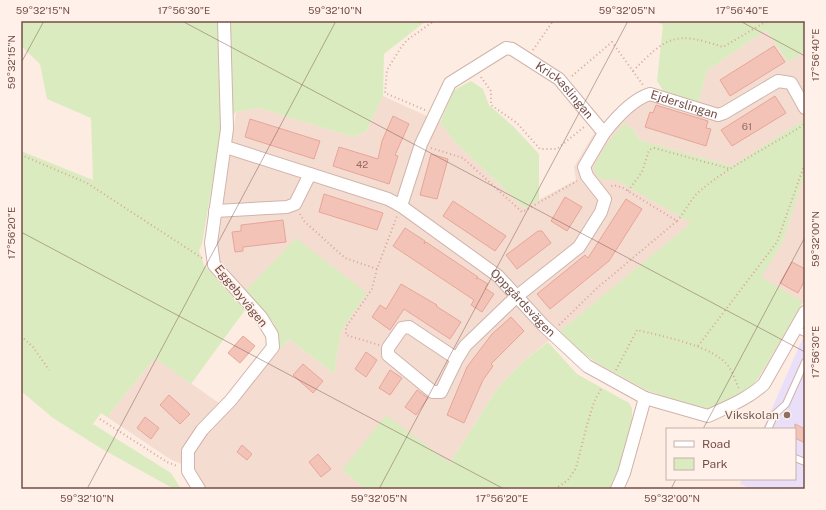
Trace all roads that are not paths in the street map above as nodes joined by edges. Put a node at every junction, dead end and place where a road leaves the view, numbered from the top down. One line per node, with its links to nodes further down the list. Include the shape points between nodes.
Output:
1 (224, 21): 4 (street, Eggebyvägen)
2 (805, 108): 3 (street, Ejderslingan, via 791,83 778,81 718,115 650,94 642,97)
3 (604, 133): 6 (street, Krickaslingan, via 564,84 527,58 506,48 450,83 421,144); 8 (street, via 584,166 587,176 604,199 601,212 579,247)
4 (226, 147): 5 (street, Oppgårdsvägen); 7 (street, Eggebyvägen)
5 (310, 174): 6 (street, Oppgårdsvägen, via 388,199); 7 (street, via 295,204 287,207)
6 (401, 206): 8 (street, Oppgårdsvägen, via 485,265)
7 (215, 211): 15 (street, Eggebyvägen, via 211,243 214,265 261,317 272,335 273,347 231,400 202,430 188,452 188,470)
8 (516, 297): 11 (street, via 465,346); 13 (street, Oppgårdsvägen, via 587,366)
9 (805, 312): 10 (street)
10 (800, 331): 13 (street, via 764,384 754,393 708,416)
11 (457, 359): 11 (street, via 409,327 402,328 388,348 388,355 433,392 441,392)
12 (805, 362): 14 (lane, via 786,404 775,414)
13 (645, 398): 16 (street, via 624,473)
14 (768, 428)
15 (199, 489)
16 (616, 489)

